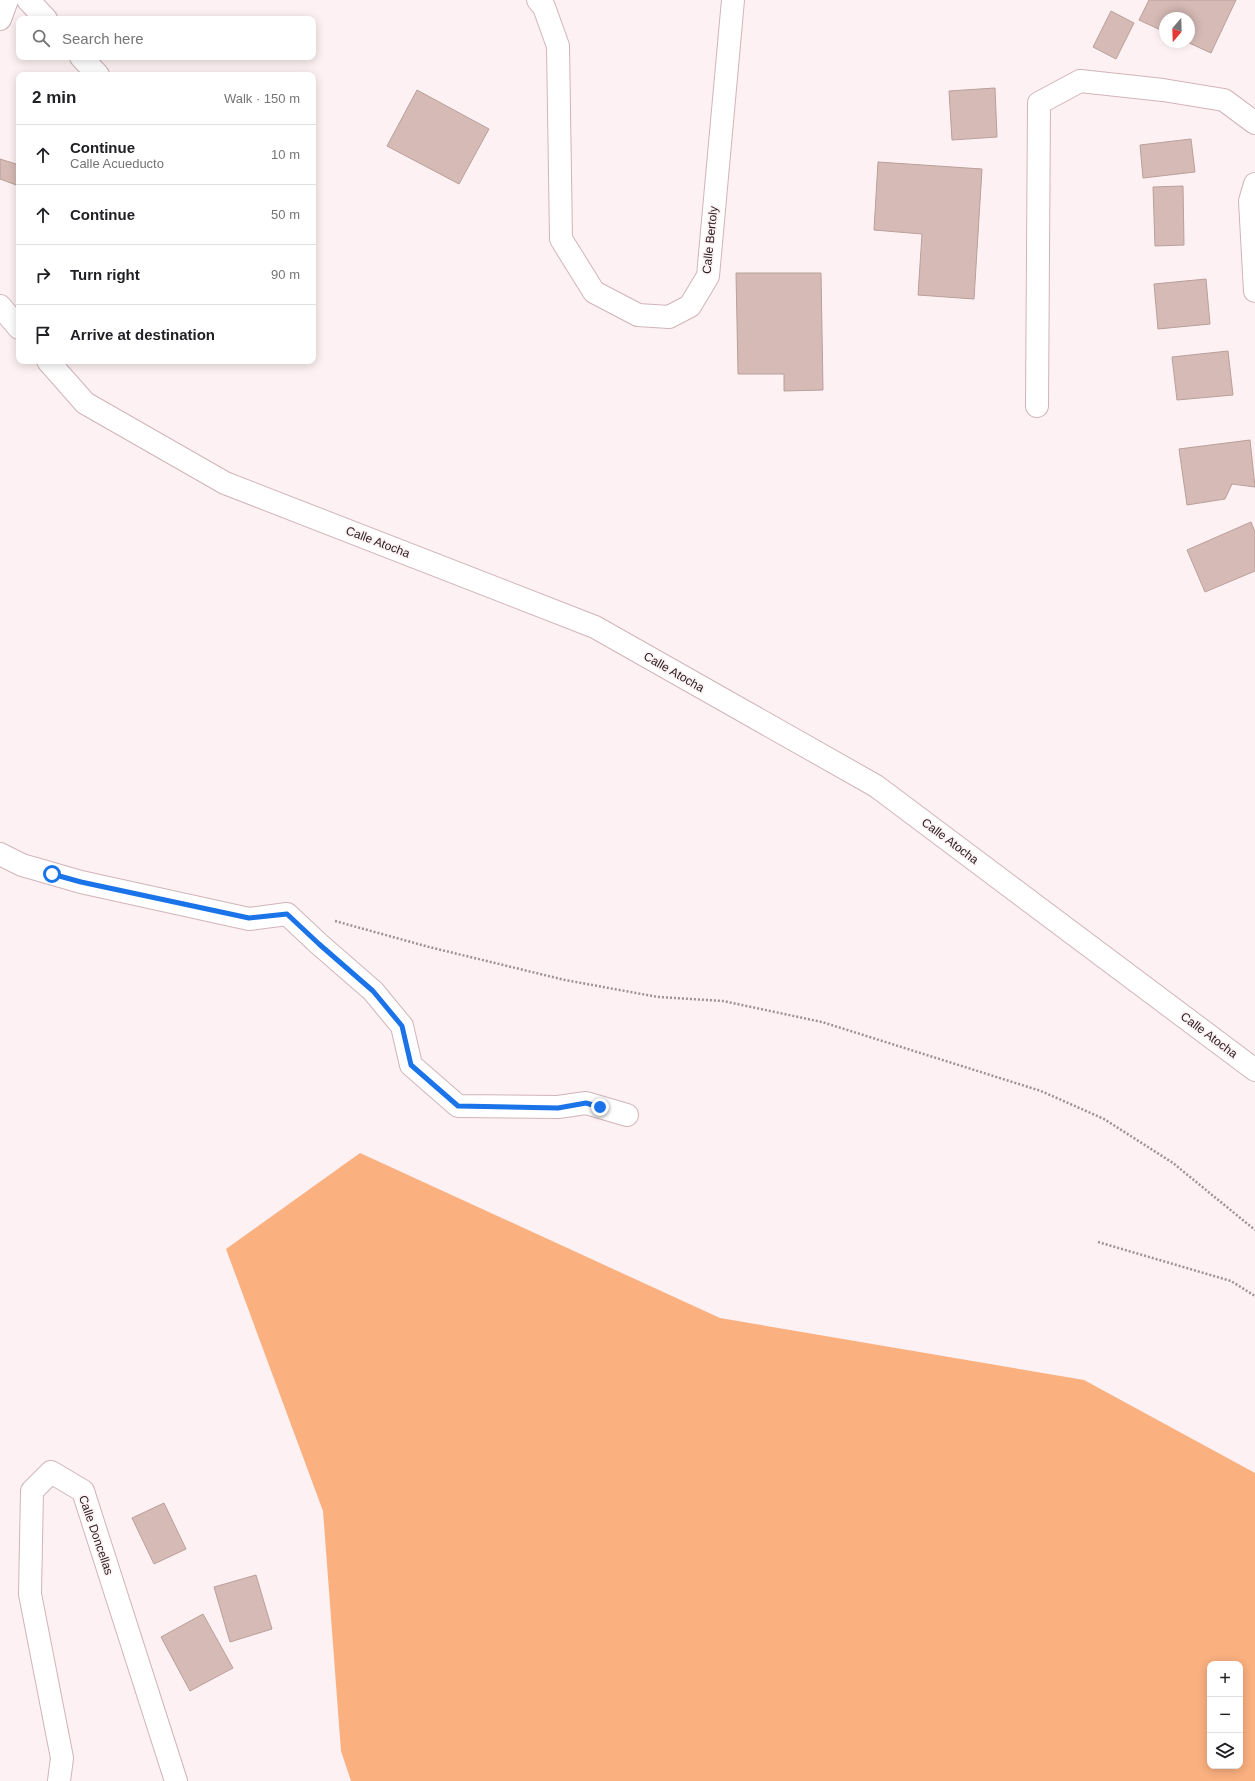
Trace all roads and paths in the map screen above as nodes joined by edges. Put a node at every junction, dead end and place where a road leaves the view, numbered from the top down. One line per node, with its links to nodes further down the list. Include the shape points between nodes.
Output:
1 (28, 0): 4 (street)
2 (538, 0): 3 (street, Calle Bertoly, via 544,7 558,46 561,239 594,292 638,315 669,317 690,306 708,276)
3 (733, 0)
4 (43, 16)
5 (84, 60): 6 (street)
6 (95, 72)
7 (1255, 123): 13 (street, via 1224,100 1080,81 1039,103)
8 (1255, 184): 9 (street, via 1250,201)
9 (1255, 291)
10 (0, 306): 11 (street)
11 (16, 325)
12 (51, 364): 16 (street, Calle Atocha, via 85,403 225,483 595,627 876,786)
13 (1037, 406)
14 (0, 854): 17 (street, via 22,865 81,882 249,918 287,914 373,991 402,1026 411,1065 458,1106 558,1108 586,1103)
15 (334, 921): 18 (path, via 565,980 658,997 723,1001 822,1022 1041,1091 1104,1119 1173,1163)
16 (1255, 1070)
17 (627, 1115)
18 (1255, 1230)
19 (1098, 1242): 20 (path, via 1231,1281)
20 (1255, 1296)
21 (59, 1781): 22 (street, Calle Doncellas, via 62,1758 30,1594 32,1491 51,1472 83,1491)
22 (176, 1781)

